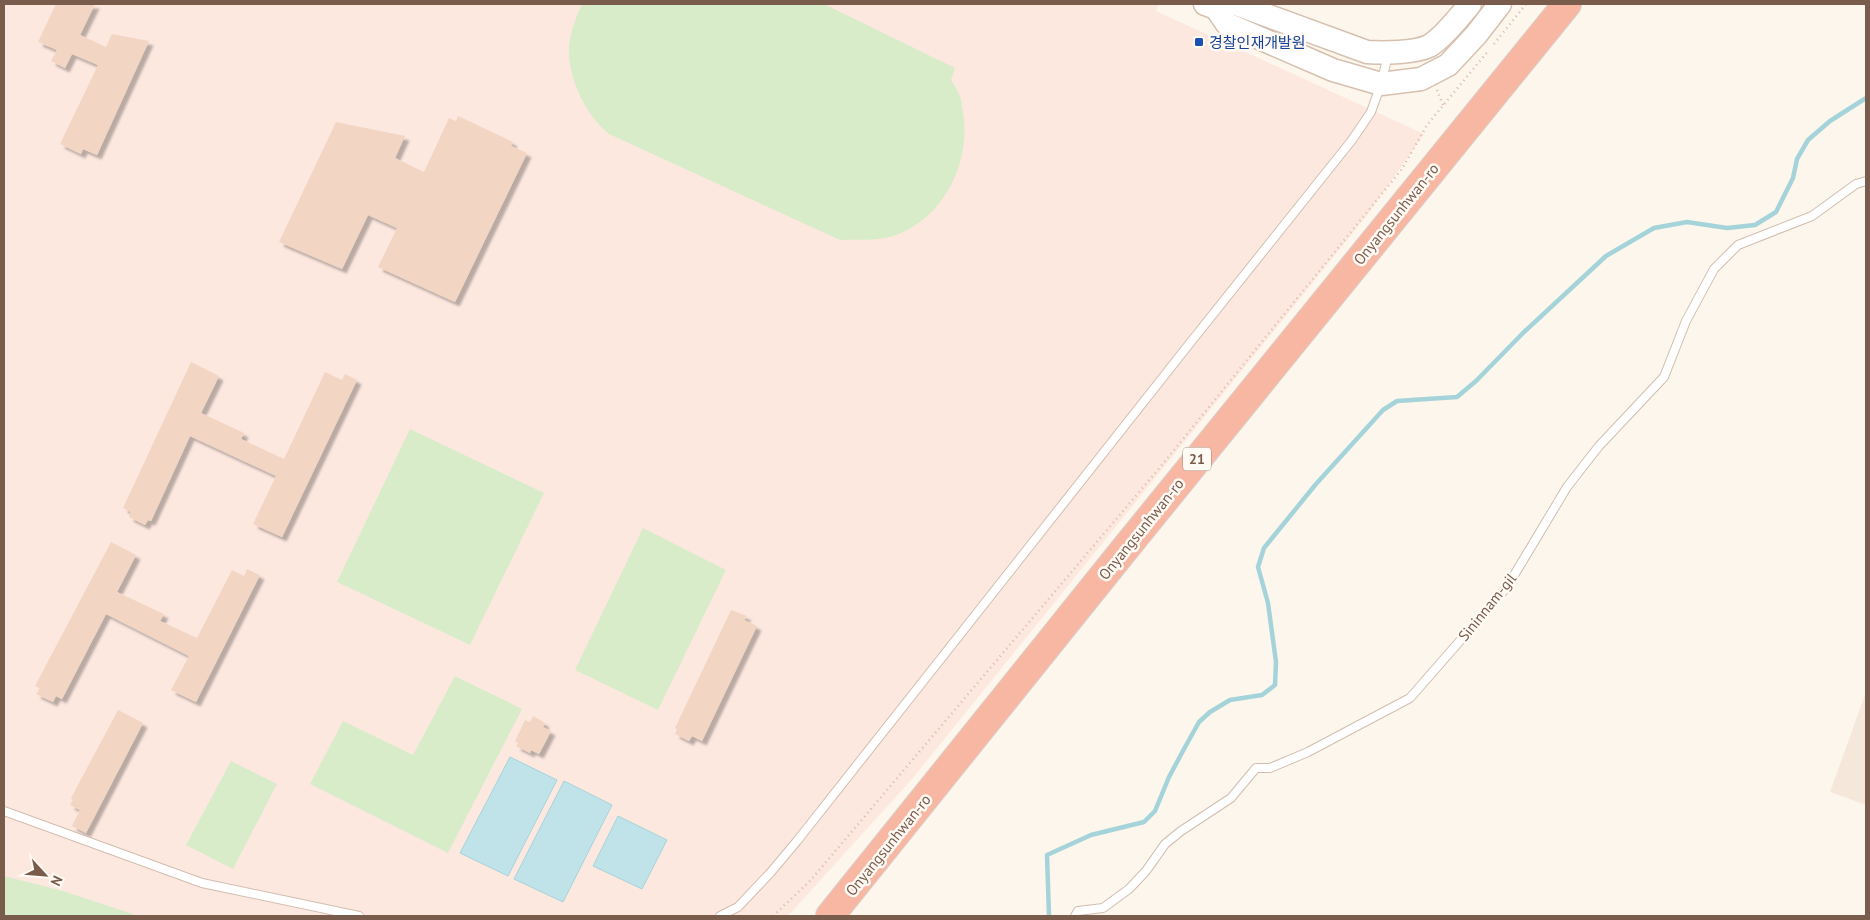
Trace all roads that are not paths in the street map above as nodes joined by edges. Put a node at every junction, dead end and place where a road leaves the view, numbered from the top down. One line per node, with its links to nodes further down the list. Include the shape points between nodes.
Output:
1 (1470, 4): 6 (street, via 1455,23 1429,46)
2 (1500, 4): 7 (street, via 1448,65 1421,79)
3 (1566, 4): 12 (highway, Onyangsunhwan-ro / 21)
4 (1587, 4): 13 (highway, Onyangsunhwan-ro / 21, via 1228,447)
5 (1223, 5): 6 (street, via 1367,52); 7 (street, via 1227,24 1333,70)
6 (1388, 53): 7 (lane)
7 (1382, 84): 11 (lane, via 1371,112 1352,140 815,818 738,907)
8 (1866, 181): 14 (lane, Sininnam-gil, via 1856,184 1812,216 1738,245 1714,269 1686,321 1664,377 1626,415 1567,487 1507,587 1410,698 1308,752 1270,768 1256,768 1231,798 1165,844 1129,889 1103,908 1078,911)
9 (4, 811): 10 (lane, via 202,883)
10 (359, 916)
11 (720, 916)
12 (830, 916)
13 (855, 916)
14 (1075, 916)

